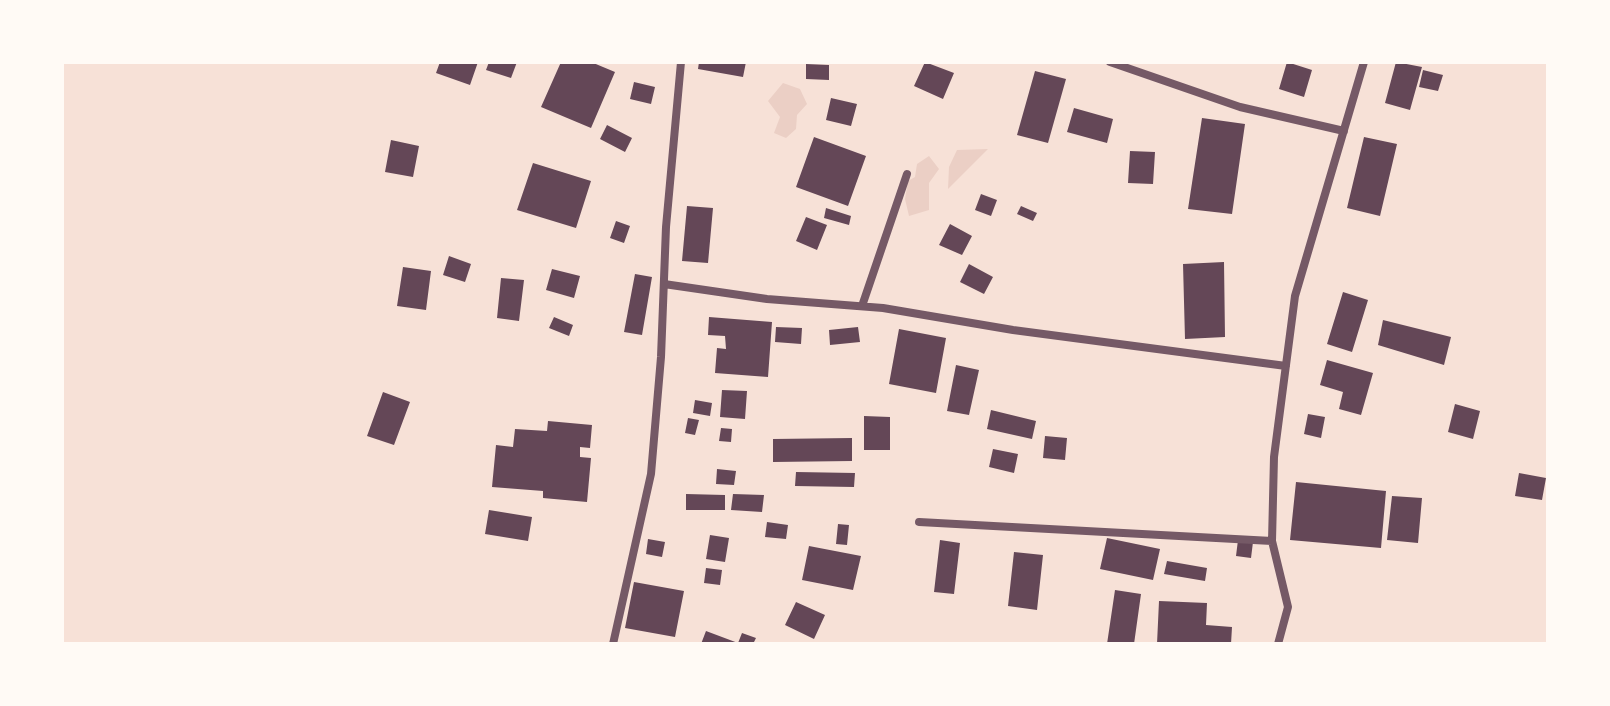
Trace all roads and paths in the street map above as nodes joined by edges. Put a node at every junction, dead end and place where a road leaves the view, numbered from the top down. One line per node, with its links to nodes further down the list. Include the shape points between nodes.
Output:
1 (681, 62): 6 (street)
2 (1110, 62): 4 (street, via 1240,107)
3 (1364, 62): 4 (street)
4 (1344, 131): 8 (street, via 1295,296)
5 (907, 174): 7 (street)
6 (664, 284): 7 (street); 11 (street, via 651,474)
7 (862, 306): 8 (street)
8 (1286, 366): 10 (street, via 1274,457)
9 (919, 522): 10 (street)
10 (1272, 541): 12 (street, via 1288,607)
11 (613, 644)
12 (1278, 644)

